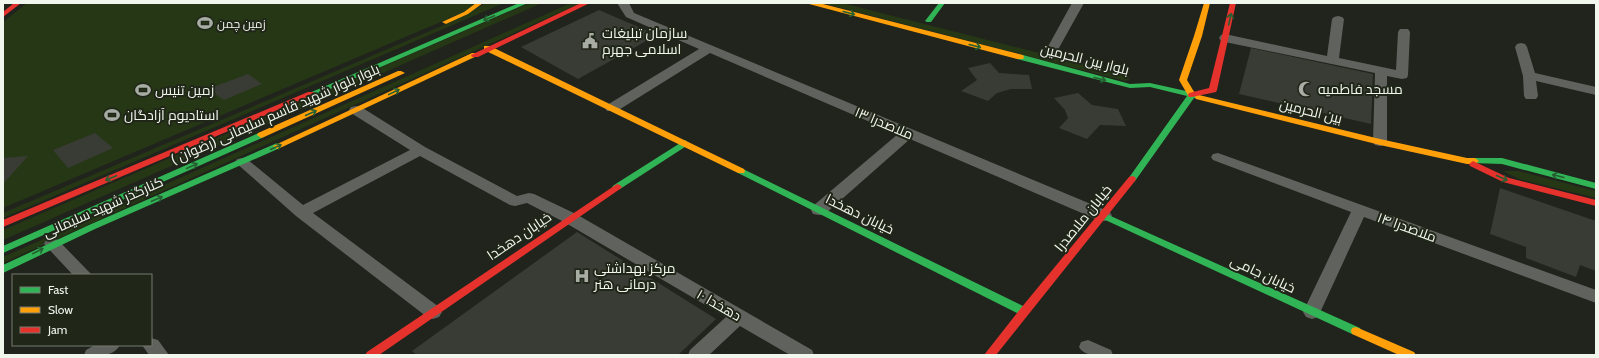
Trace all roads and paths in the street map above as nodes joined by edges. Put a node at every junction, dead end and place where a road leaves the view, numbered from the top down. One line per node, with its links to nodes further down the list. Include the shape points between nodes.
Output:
1 (18, 3): 11 (street)
2 (480, 3): 14 (street, via 466,13)
3 (525, 3): 50 (street, بلوار بلوار شهید قاسم سلیمانی (رضوان ), one-way to 50)
4 (587, 3): 18 (street, کنارگذر شهید سلیمانی)
5 (623, 3): 19 (street, ملاصدرا ۱۳, via 630,15)
6 (811, 3): 30 (street, بلوار بین الحرمین, one-way to 30, via 1130,86)
7 (942, 3): 13 (street)
8 (1078, 3): 20 (street)
9 (1207, 3): 22 (street)
10 (1233, 3): 16 (street, one-way to 10)
11 (3, 14)
12 (1338, 20): 21 (street)
13 (929, 21)
14 (435, 26)
15 (1404, 32): 25 (street, via 1402,75)
16 (1225, 38): 21 (street); 27 (street)
17 (1521, 47): 28 (street)
18 (487, 48): 34 (street, خیابان دهخدا); 35 (street, کنارگذر شهید سلیمانی, one-way to 18)
19 (708, 49): 34 (street); 36 (street, ملاصدرا ۱۳)
20 (1050, 52)
21 (1333, 60): 25 (street)
22 (1188, 66): 24 (street); 32 (street, via 1182,80)
23 (413, 68): 52 (street, بلوار بلوار شهید قاسم سلیمانی (رضوان ), one-way to 23)
24 (1197, 70)
25 (1381, 70): 37 (street)
26 (1207, 72): 27 (street)
27 (1217, 72): 32 (street, via 1213,90)
28 (1529, 76): 31 (street); 33 (street)
29 (1140, 78): 30 (street, بلوار بین الحرمین)
30 (1150, 85): 32 (street, بین الحرمین)
31 (1596, 91)
32 (1192, 95): 37 (street, بین الحرمین); 48 (street, خیابان ملاصدرا)
33 (1531, 96)
34 (612, 108): 38 (street, خیابان دهخدا)
35 (356, 110): 39 (street, دهخدا ۱۰); 42 (street, کنارگذر شهید سلیمانی, one-way to 35)
36 (908, 133): 46 (street); 48 (street, ملاصدرا ۱۳)
37 (1380, 142): 41 (street, بین الحرمین)
38 (685, 143): 46 (street, خیابان دهخدا); 49 (street, خیابان دهخدا)
39 (420, 150): 47 (street); 49 (street, دهخدا ۱۰, via 515,201 529,198)
40 (1218, 157): 45 (street, ملاصدرا ۱۴)
41 (1467, 161): 43 (street, one-way to 41, via 1502,161); 44 (street, one-way to 44, via 1506,180)
42 (242, 162): 47 (street); 51 (street, کنارگذر شهید سلیمانی, one-way to 42)
43 (1596, 186)
44 (1596, 203)
45 (1360, 209): 55 (street, ملاصدرا ۱۴); 58 (street)
46 (819, 210): 56 (street, خیابان دهخدا)
47 (302, 212): 57 (street)
48 (1104, 216): 56 (street, خیابان ملاصدرا); 58 (street, خیابان جامی)
49 (570, 218): 57 (street, خیابان دهخدا); 59 (street, دهخدا ۱۰)
50 (3, 224)
51 (52, 244): 53 (street, کنارگذر شهید سلیمانی, one-way to 51); 54 (street)
52 (3, 250)
53 (3, 269)
54 (82, 274)
55 (1596, 297)
56 (1023, 311): 68 (street, خیابان ملاصدرا)
57 (433, 312): 65 (street, خیابان دهخدا)
58 (1312, 312): 70 (street, خیابان جامی)
59 (739, 316): 66 (street); 67 (street, دهخدا ۱۰)
60 (109, 346): 63 (street)
61 (152, 346): 64 (street)
62 (1088, 347): 69 (street)
63 (93, 355)
64 (160, 355)
65 (371, 355)
66 (697, 355)
67 (805, 355)
68 (990, 355)
69 (1104, 355)
70 (1410, 355)

